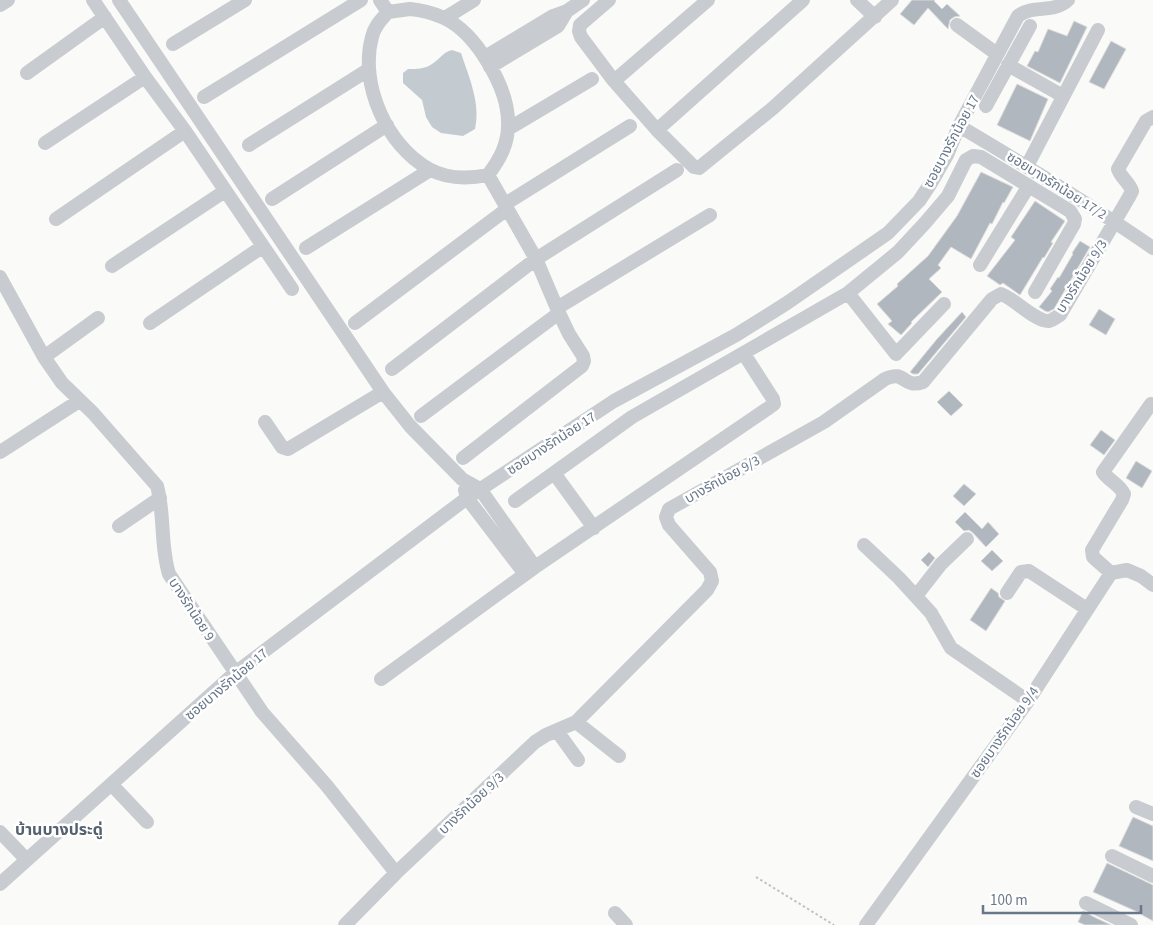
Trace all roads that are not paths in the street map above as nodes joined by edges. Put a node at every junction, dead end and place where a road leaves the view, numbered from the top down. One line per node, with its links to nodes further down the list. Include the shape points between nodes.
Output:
1 (8, 0): 14 (street)
2 (93, 0): 16 (street)
3 (119, 0): 72 (street)
4 (246, 0): 22 (street)
5 (362, 0): 32 (street)
6 (474, 0): 18 (street)
7 (583, 0): 24 (street, via 553,16)
8 (609, 0): 30 (street, via 580,25 579,31)
9 (708, 0): 30 (street)
10 (803, 0): 39 (street)
11 (857, 0): 17 (street)
12 (892, 0): 17 (street)
13 (1068, 0): 23 (street, ซอยบางรักน้อย 17, via 1062,6 1026,10 1018,16)
14 (0, 5)
15 (384, 6): 18 (street, via 422,10); 26 (street, via 372,36)
16 (105, 17): 27 (street); 28 (street)
17 (875, 17): 39 (street, via 705,166 694,167)
18 (444, 18): 24 (street, via 465,34)
19 (957, 25): 23 (street)
20 (1030, 26): 25 (street)
21 (1098, 30): 31 (street)
22 (173, 44)
23 (997, 54): 37 (street, ซอยบางรักน้อย 17)
24 (488, 62): 38 (street, via 506,105)
25 (1008, 65): 31 (street); 33 (street)
26 (368, 70): 35 (street, via 373,93); 42 (street)
27 (27, 73)
28 (145, 77): 40 (street); 41 (street)
29 (592, 78): 38 (street)
30 (614, 81): 39 (street)
31 (1063, 96): 43 (street)
32 (204, 97)
33 (986, 106)
34 (1153, 117): 53 (street, บางรักน้อย 9/3, via 1146,121 1118,169 1132,190)
35 (387, 125): 44 (street, via 404,148); 49 (street)
36 (630, 126): 50 (street)
37 (959, 126): 43 (street, ซอยบางรักน้อย 17/2); 81 (street, ซอยบางรักน้อย 17, via 931,183 919,201 888,233 736,335 614,401)
38 (508, 129): 46 (street, via 505,146)
39 (657, 130)
40 (185, 132): 48 (street); 52 (street)
41 (45, 143)
42 (249, 145)
43 (1027, 166): 53 (street, ซอยบางรักน้อย 17/2)
44 (430, 170): 46 (street, via 456,178); 55 (street)
45 (676, 170): 57 (street)
46 (488, 175): 50 (street)
47 (1028, 187): 58 (street); 62 (street, via 1070,211 1075,219); 63 (street, via 981,157 973,156 966,160 948,196 925,223 898,252)
48 (225, 191): 54 (street); 59 (street)
49 (272, 199)
50 (506, 206): 57 (street); 67 (street)
51 (710, 215): 65 (street)
52 (56, 219)
53 (1115, 221): 56 (street, ซอยบางรักน้อย 17/2); 98 (street, บางรักน้อย 9/3, via 1060,315 1051,321 1041,320 1010,297 1001,294 992,298 923,382 914,385 893,375 885,379 824,422 669,509 666,517 669,525 710,572 712,581 707,590)
54 (262, 247): 61 (street); 68 (street)
55 (306, 248)
56 (1153, 248)
57 (536, 259): 65 (street); 71 (street)
58 (980, 265)
59 (112, 266)
60 (0, 277): 70 (street, บางรักน้อย 9)
61 (292, 289)
62 (1035, 292)
63 (848, 293): 64 (street, via 896,354); 69 (street)
64 (944, 304)
65 (558, 310): 75 (street); 78 (street, via 583,356 582,366)
66 (98, 318): 70 (street)
67 (355, 323)
68 (150, 324)
69 (744, 354): 79 (street, via 632,417); 86 (street, via 774,404)
70 (44, 357): 73 (street, บางรักน้อย 9)
71 (392, 369)
72 (383, 392): 76 (street, via 288,449 282,447); 80 (street, via 410,426)
73 (79, 401): 77 (street); 82 (street, บางรักน้อย 9, via 157,486)
74 (1151, 404): 90 (street, via 1103,472 1124,494 1092,550 1093,557)
75 (420, 416)
76 (265, 422)
77 (0, 452)
78 (463, 458)
79 (554, 473): 84 (street); 86 (street)
80 (462, 479): 81 (street); 83 (street)
81 (480, 489): 83 (street, ซอยบางรักน้อย 17); 89 (street)
82 (160, 498): 85 (street); 95 (street, บางรักน้อย 9, via 164,558 169,574)
83 (467, 498): 89 (street); 95 (street, ซอยบางรักน้อย 17)
84 (515, 501)
85 (119, 526)
86 (594, 528): 89 (street)
87 (968, 539): 93 (street, via 941,564)
88 (864, 544): 93 (street)
89 (530, 571): 96 (street)
90 (1111, 574): 91 (street, via 1127,570); 94 (street, ซอยบางรักน้อย 9/4)
91 (1153, 585)
92 (1007, 593): 94 (street, via 1021,572 1029,571)
93 (916, 596): 97 (street, via 931,613 951,648)
94 (1088, 609): 97 (street, ซอยบางรักน้อย 9/4)
95 (235, 673): 102 (street, ซอยบางรักน้อย 17); 109 (street, บางรักน้อย 9, via 271,724 327,786)
96 (381, 679)
97 (1028, 701): 116 (street, ซอยบางรักน้อย 9/4)
98 (576, 722): 99 (street, บางรักน้อย 9/3); 100 (street)
99 (557, 732): 101 (street); 109 (street, บางรักน้อย 9/3, via 535,742)
100 (619, 756)
101 (578, 760)
102 (111, 784): 105 (street); 108 (street, ซอยบางรักน้อย 17)
103 (1136, 806): 104 (street)
104 (1153, 814)
105 (147, 822)
106 (0, 832): 108 (street)
107 (1112, 856): 110 (street)
108 (26, 859): 111 (street, ซอยบางรักน้อย 17)
109 (396, 873): 114 (street, บางรักน้อย 9/3)
110 (1153, 876)
111 (0, 884)
112 (1086, 903): 117 (street)
113 (615, 913): 115 (street)
114 (345, 925)
115 (626, 925)
116 (866, 925)
117 (1131, 925)

